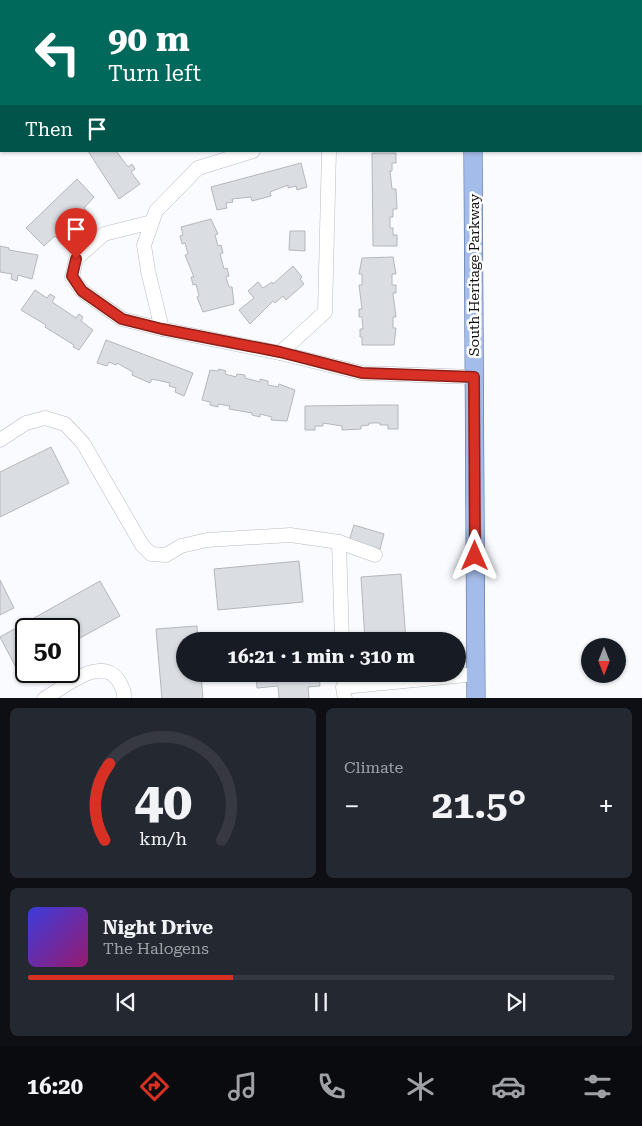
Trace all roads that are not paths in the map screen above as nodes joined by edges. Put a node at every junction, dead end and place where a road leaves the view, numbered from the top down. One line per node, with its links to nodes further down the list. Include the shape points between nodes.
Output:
1 (250, 152): 4 (street, via 198,168 156,211)
2 (329, 152): 6 (street, via 325,312)
3 (473, 152): 7 (main road, South Heritage Parkway)
4 (152, 222): 5 (street, via 144,245); 5 (street, via 104,234 76,259 72,276 82,291 122,319)
5 (162, 329): 6 (street)
6 (280, 352): 7 (street, via 362,373)
7 (474, 377): 12 (main road, South Heritage Parkway)
8 (0, 440): 9 (street, via 26,423 45,418 65,424 83,443 150,554 166,555 181,546 207,540 290,535)
9 (339, 542): 10 (street); 11 (street)
10 (375, 555)
11 (342, 632)
12 (476, 674): 13 (street); 16 (main road, South Heritage Parkway)
13 (344, 687)
14 (44, 698): 15 (street, via 88,673 103,670 113,673 122,686)
15 (124, 698)
16 (476, 698)

